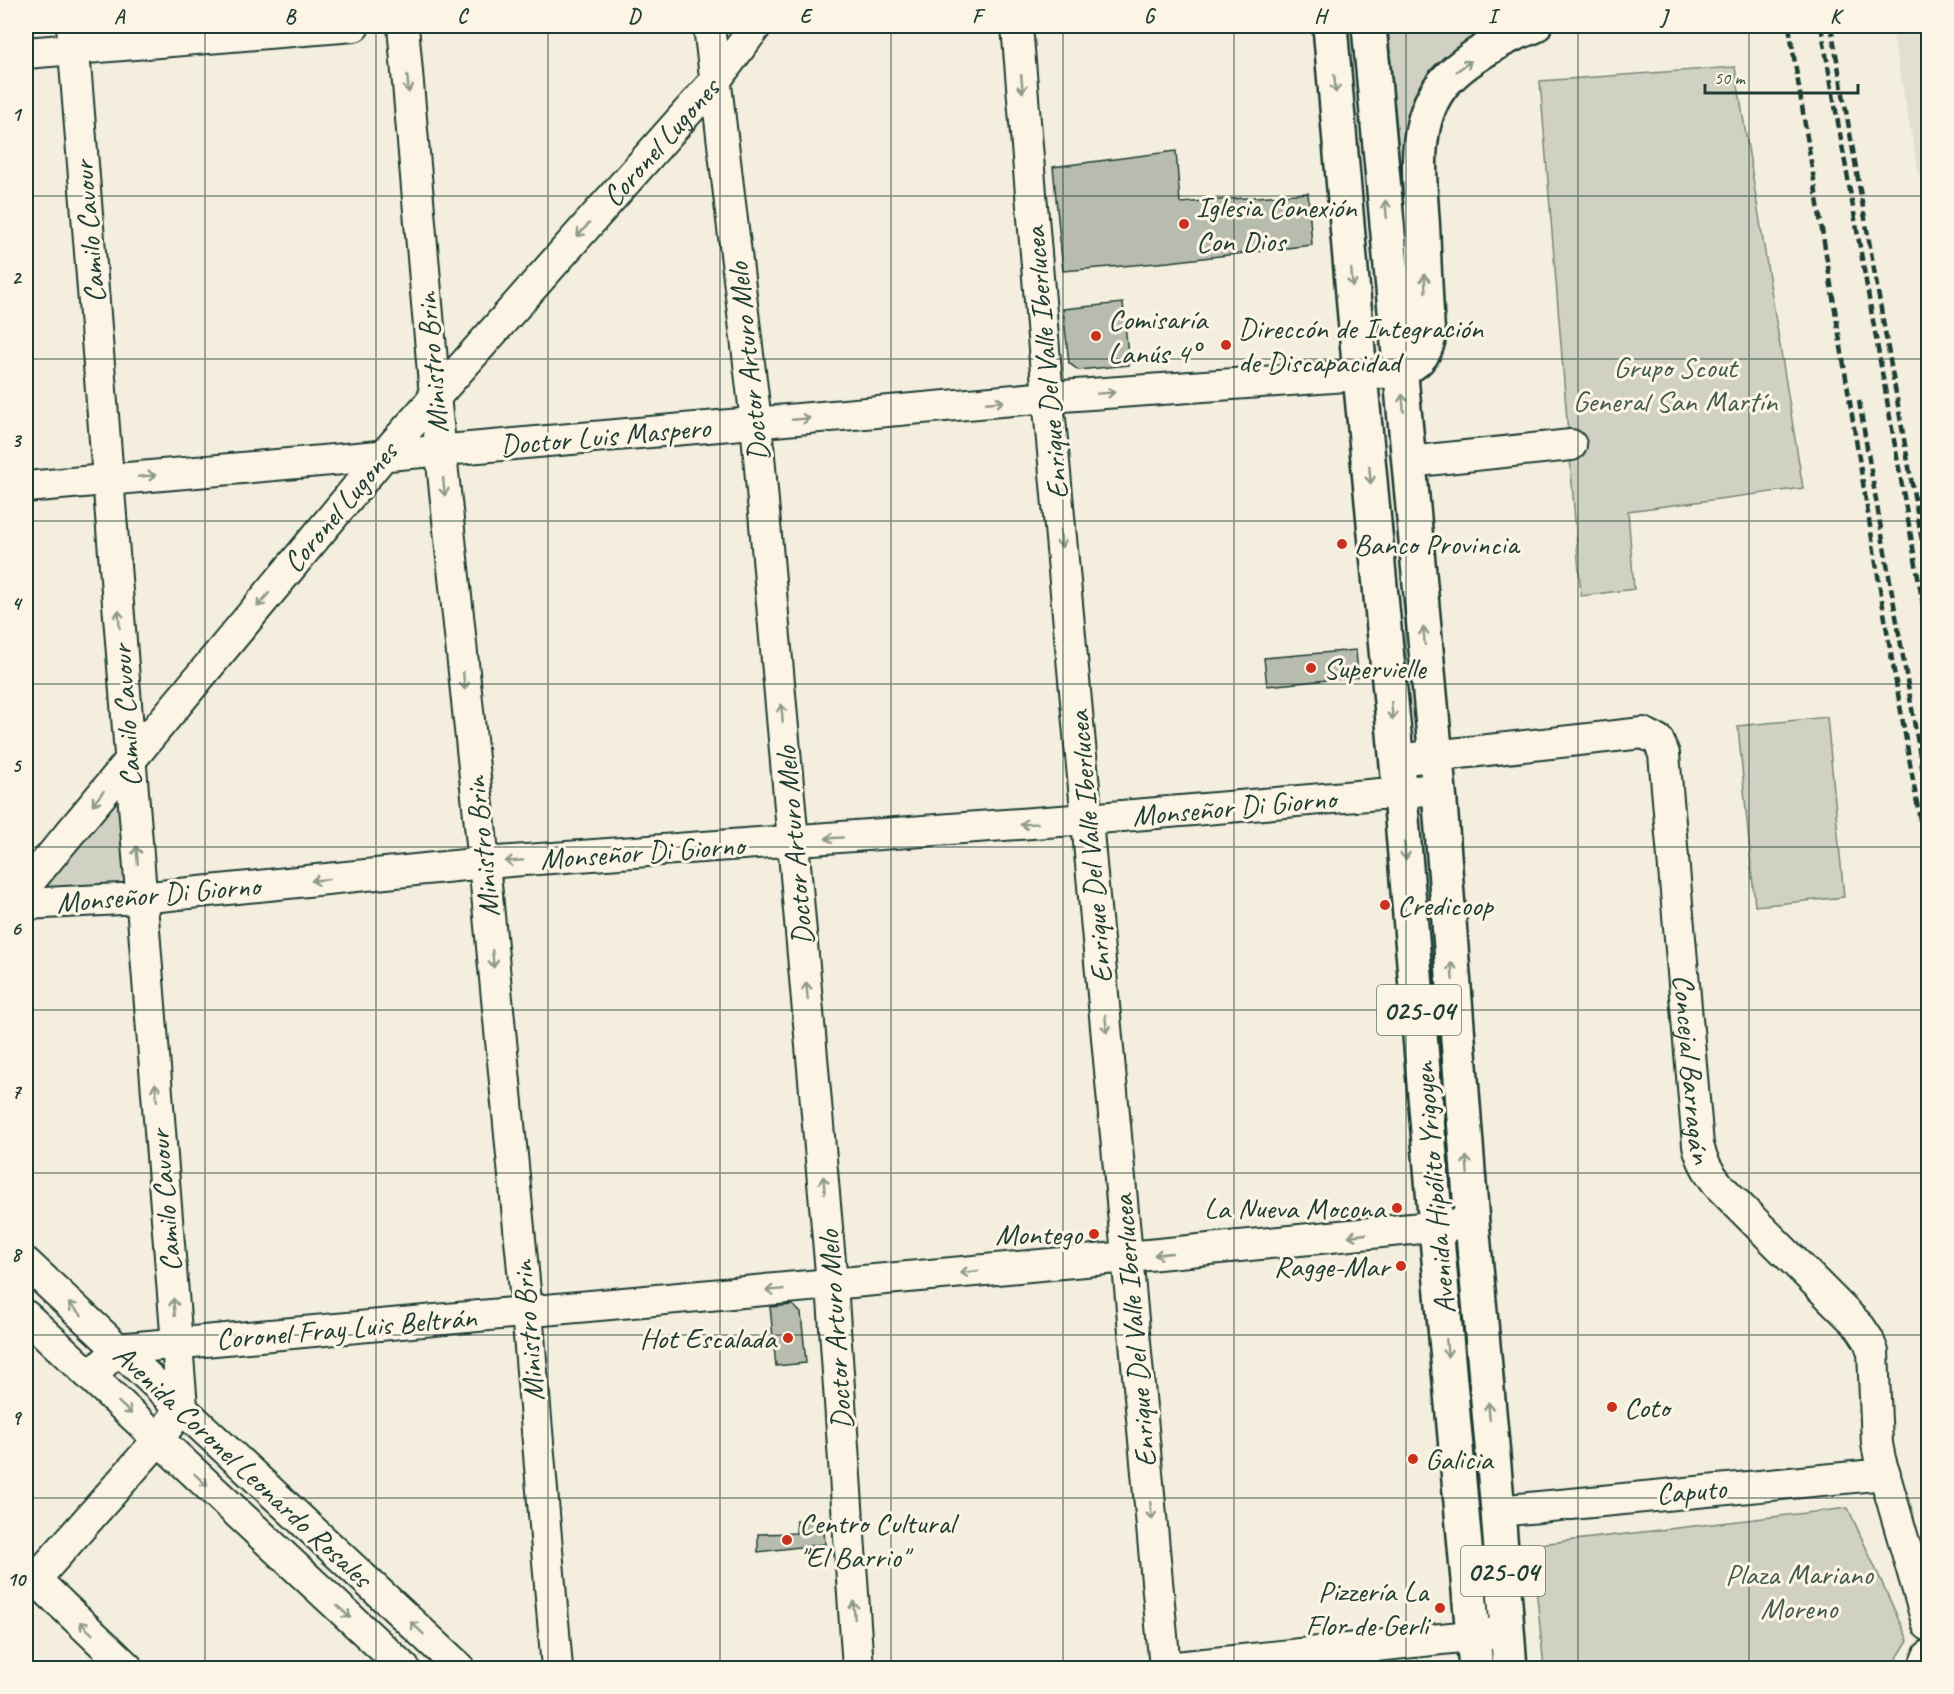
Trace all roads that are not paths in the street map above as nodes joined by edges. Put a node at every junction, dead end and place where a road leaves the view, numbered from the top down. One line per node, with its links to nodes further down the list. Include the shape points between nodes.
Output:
1 (354, 26): 9 (street)
2 (403, 26): 14 (street, Ministro Brin, one-way to 14)
3 (709, 26): 11 (street, Doctor Arturo Melo)
4 (756, 26): 11 (street, Coronel Lugones)
5 (1017, 26): 15 (street, Enrique Del Valle Iberlucea, one-way to 15)
6 (1330, 26): 13 (main road, Avenida Hipólito Yrigoyen / 025-04, one-way to 13)
7 (1369, 26): 12 (main road, Avenida Hipólito Yrigoyen / 025-04, one-way to 7)
8 (1534, 26): 12 (main road, one-way to 8, via 1417,362 1428,340 1419,161 1427,111 1438,90 1453,74 1513,33)
9 (73, 37): 10 (street); 21 (street, Camilo Cavour)
10 (26, 53)
11 (715, 81): 14 (street, Coronel Lugones, one-way to 14); 16 (street, Doctor Arturo Melo)
12 (1400, 371): 13 (street, Doctor Luis Maspero); 20 (main road, Avenida Hipólito Yrigoyen / 025-04, one-way to 12)
13 (1360, 375): 15 (street, Doctor Luis Maspero, one-way to 13); 25 (main road, Avenida Hipólito Yrigoyen / 025-04, one-way to 25)
14 (435, 396): 18 (street, Ministro Brin); 19 (street, Coronel Lugones)
15 (1048, 397): 16 (street, Doctor Luis Maspero, one-way to 15); 28 (street, Enrique Del Valle Iberlucea, one-way to 28)
16 (756, 422): 18 (street, Doctor Luis Maspero); 29 (street, Doctor Arturo Melo, one-way to 16)
17 (1571, 445): 20 (street)
18 (440, 450): 19 (street, Doctor Luis Maspero); 30 (street, Ministro Brin, one-way to 30)
19 (382, 456): 21 (street, Doctor Luis Maspero, one-way to 19); 24 (street, Coronel Lugones, one-way to 24)
20 (1408, 462): 23 (main road, Avenida Hipólito Yrigoyen / 025-04, one-way to 20)
21 (109, 479): 22 (street, Doctor Luis Maspero); 24 (street, Camilo Cavour, one-way to 21)
22 (26, 487)
23 (1435, 757): 25 (street, Concejal Barragán); 26 (main road, Avenida Hipólito Yrigoyen / 025-04); 46 (street, Concejal Barragán, via 1643,733 1658,740 1664,754 1701,1157 1719,1187 1868,1339 1873,1352 1877,1444)
24 (129, 760): 31 (street, Coronel Lugones, one-way to 31); 32 (street, Camilo Cavour, one-way to 24)
25 (1396, 760): 27 (main road, Avenida Hipólito Yrigoyen / 025-04)
26 (1438, 789): 27 (street, Monseñor Di Giorno); 34 (main road, Avenida Hipólito Yrigoyen / 025-04, one-way to 26)
27 (1400, 792): 28 (street, Monseñor Di Giorno); 35 (main road, Avenida Hipólito Yrigoyen / 025-04, one-way to 35)
28 (1087, 819): 29 (street, Monseñor Di Giorno, one-way to 29); 36 (street, Enrique Del Valle Iberlucea, one-way to 36)
29 (794, 842): 30 (street, Monseñor Di Giorno, one-way to 30); 38 (street, Doctor Arturo Melo, one-way to 29)
30 (484, 863): 32 (street, Monseñor Di Giorno, one-way to 32); 39 (street, Ministro Brin, one-way to 39)
31 (26, 886)
32 (140, 898): 33 (street, Monseñor Di Giorno); 41 (street, Camilo Cavour, one-way to 32)
33 (26, 904)
34 (1472, 1223): 35 (street, Coronel Fray Luis Beltrán); 47 (main road, Avenida Hipólito Yrigoyen / 025-04, one-way to 34)
35 (1436, 1227): 36 (street, Coronel Fray Luis Beltrán, one-way to 36); 51 (main road, Avenida Hipólito Yrigoyen / 025-04, one-way to 51)
36 (1128, 1257): 38 (street, Coronel Fray Luis Beltrán, one-way to 38); 58 (street, Enrique Del Valle Iberlucea, one-way to 58)
37 (26, 1263): 42 (street, Avenida Coronel Leonardo Rosales, one-way to 37)
38 (832, 1284): 39 (street, Coronel Fray Luis Beltrán, one-way to 39); 57 (street, Doctor Arturo Melo, one-way to 38)
39 (526, 1312): 41 (street, Coronel Fray Luis Beltrán); 56 (street, Ministro Brin)
40 (26, 1316): 43 (street, Avenida Coronel Leonardo Rosales)
41 (177, 1344): 42 (street, Coronel Fray Luis Beltrán); 44 (street, Camilo Cavour)
42 (117, 1350): 43 (street); 44 (street, Avenida Coronel Leonardo Rosales)
43 (91, 1376): 45 (street, Avenida Coronel Leonardo Rosales, one-way to 45)
44 (182, 1407): 45 (street); 55 (street, Avenida Coronel Leonardo Rosales, one-way to 44)
45 (158, 1440): 48 (street); 54 (street, Avenida Coronel Leonardo Rosales, one-way to 54)
46 (1885, 1474): 47 (street, Caputo); 49 (street, Concejal Barragán)
47 (1498, 1511): 50 (main road, Avenida Hipólito Yrigoyen / 025-04)
48 (30, 1585): 53 (street, one-way to 48)
49 (1929, 1625)
50 (1507, 1631): 51 (street); 60 (main road, Avenida Hipólito Yrigoyen / 025-04)
51 (1473, 1636): 58 (street); 59 (main road, Avenida Hipólito Yrigoyen / 025-04)
52 (1929, 1656): 61 (street)
53 (128, 1668)
54 (404, 1668)
55 (460, 1668)
56 (557, 1668)
57 (858, 1668)
58 (1166, 1668)
59 (1476, 1668)
60 (1510, 1668)
61 (1923, 1668)

